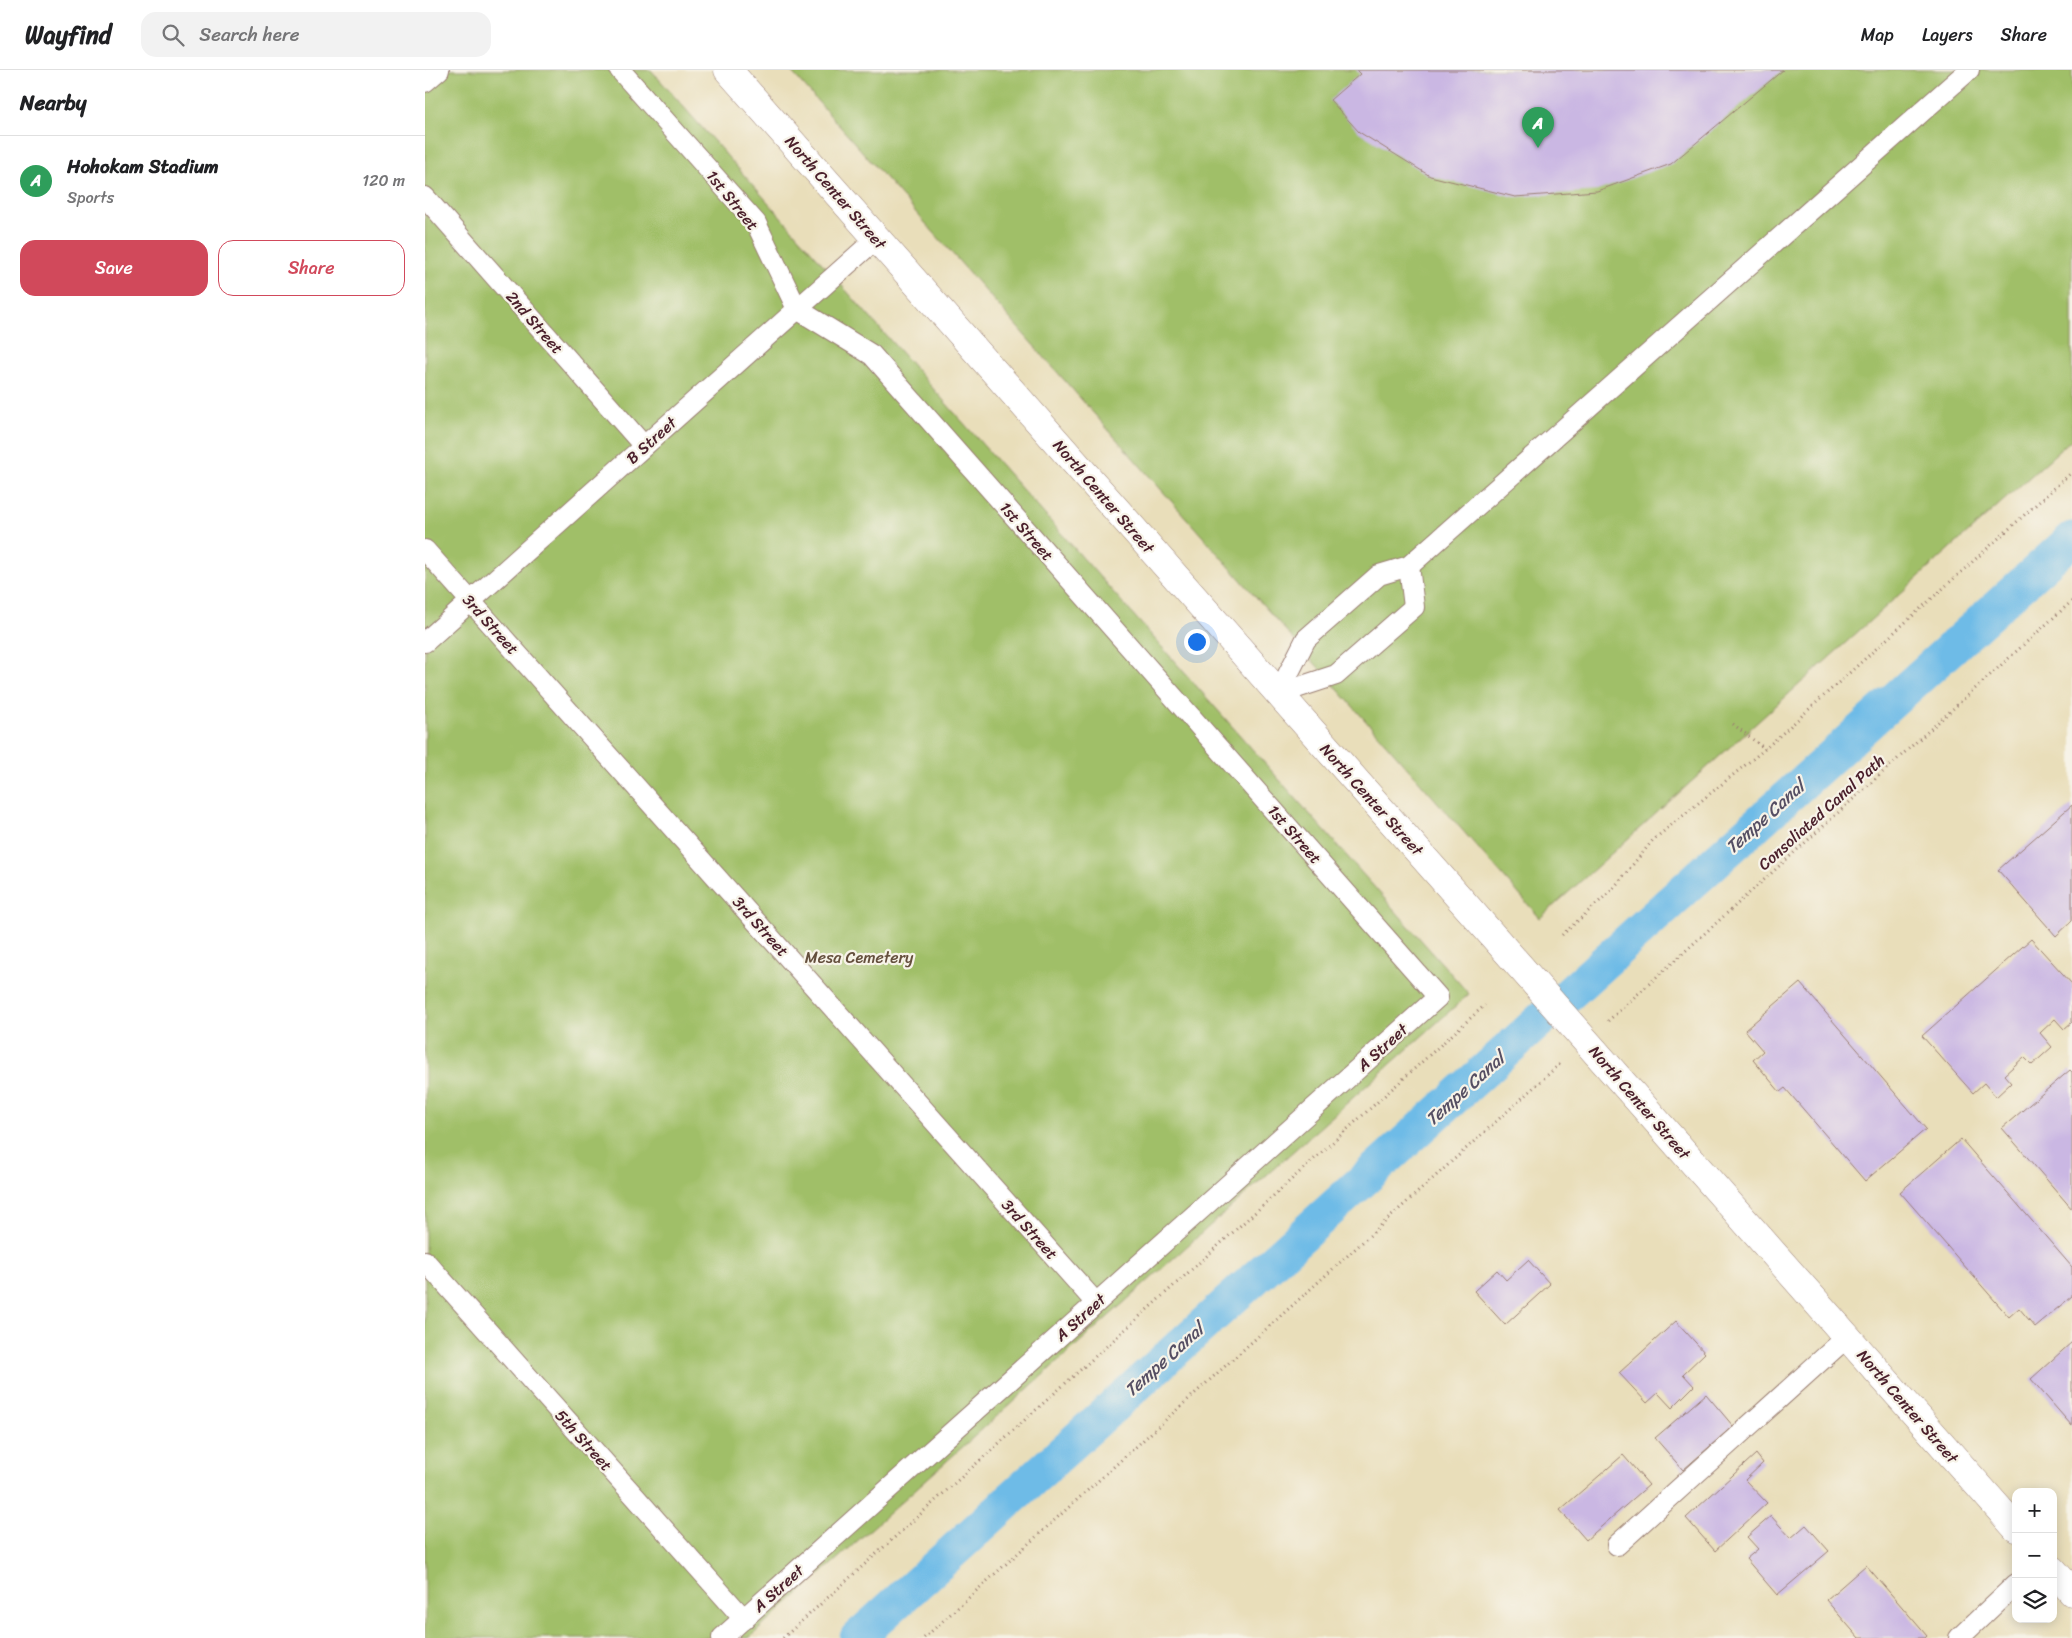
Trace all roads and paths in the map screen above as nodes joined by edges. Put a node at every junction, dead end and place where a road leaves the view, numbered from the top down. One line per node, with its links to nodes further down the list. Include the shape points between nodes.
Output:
1 (439, 70): 5 (lane)
2 (620, 70): 8 (lane, 1st Street, via 755,223)
3 (728, 70): 7 (street, North Center Street)
4 (1969, 70): 12 (lane)
5 (425, 82)
6 (425, 198): 9 (lane, 2nd Street)
7 (877, 238): 8 (lane, B Street); 16 (street, North Center Street)
8 (797, 309): 9 (lane, B Street); 20 (lane, 1st Street, via 872,355)
9 (644, 446): 14 (lane, B Street)
10 (2072, 472): 18 (path)
11 (425, 550): 14 (lane, 3rd Street)
12 (1409, 566): 16 (lane, via 1379,575 1306,639); 16 (lane, via 1414,607 1335,675)
13 (2072, 601): 22 (path, Consoliated Canal Path)
14 (471, 602): 15 (lane, B Street); 24 (lane, 3rd Street)
15 (425, 642)
16 (1278, 694): 22 (street, North Center Street)
17 (1733, 724): 18 (path)
18 (1765, 749): 19 (path, via 1653,840 1612,890)
19 (1562, 934)
20 (1438, 997): 24 (lane, A Street)
21 (1485, 1005): 33 (path)
22 (1586, 1041): 25 (street, North Center Street); 34 (path, Consoliated Canal Path)
23 (425, 1262): 31 (lane, 5th Street)
24 (1096, 1303): 31 (lane, A Street)
25 (1847, 1337): 26 (street, North Center Street); 27 (lane)
26 (2012, 1523)
27 (1617, 1545)
28 (2057, 1575): 30 (street)
29 (2012, 1588): 35 (lane)
30 (2072, 1592)
31 (743, 1619): 32 (lane, A Street)
32 (722, 1638)
33 (783, 1638)
34 (924, 1638)
35 (1959, 1638)

